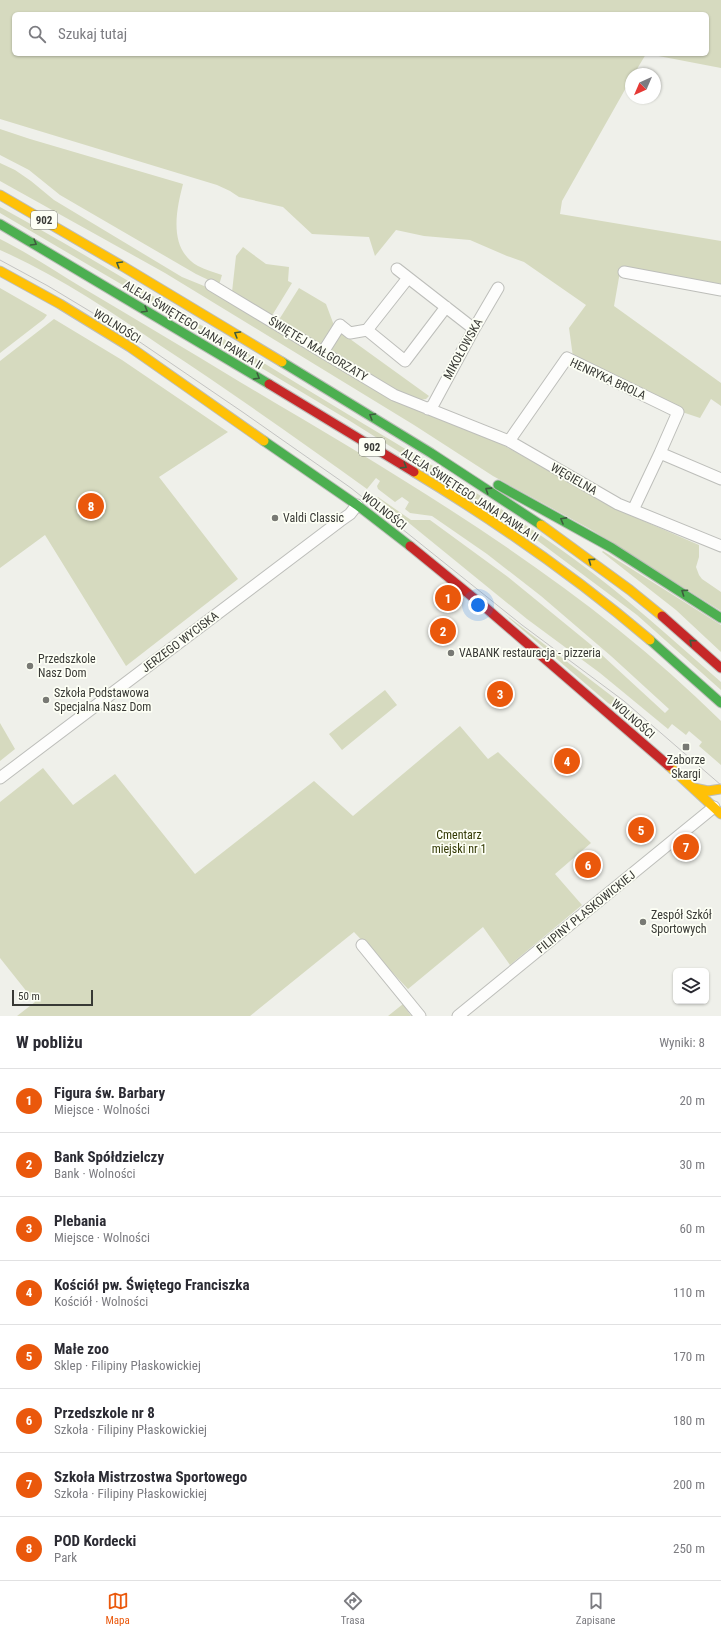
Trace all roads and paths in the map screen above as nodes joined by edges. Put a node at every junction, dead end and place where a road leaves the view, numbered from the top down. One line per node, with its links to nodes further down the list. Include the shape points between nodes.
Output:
1 (0, 195): 15 (main road, ALEJA ŚWIĘTEGO JANA PAWŁA II / 902, one-way to 1)
2 (0, 224): 24 (main road, ALEJA ŚWIĘTEGO JANA PAWŁA II / 902, one-way to 24, via 493,522 585,587 660,646)
3 (397, 269): 6 (street)
4 (0, 271): 19 (main road, WOLNOŚCI, via 130,347)
5 (624, 272): 9 (street)
6 (408, 278): 10 (street); 12 (street)
7 (211, 285): 13 (street, ŚWIĘTEJ MAŁGORZATY)
8 (498, 288): 11 (street, MIKOŁOWSKA)
9 (721, 290)
10 (446, 307): 11 (street); 12 (street, via 405,361)
11 (474, 329): 14 (street, MIKOŁOWSKA, via 433,405)
12 (367, 330): 13 (street, via 350,333 340,325)
13 (322, 352): 14 (street, ŚWIĘTEJ MAŁGORZATY, via 394,395)
14 (428, 409): 16 (street, WĘGIELNA)
15 (405, 437): 22 (main road, one-way to 15, via 669,582 593,537); 23 (main road, ALEJA ŚWIĘTEGO JANA PAWŁA II / 902, one-way to 15, via 672,623 593,562 521,511)
16 (509, 442): 17 (street, HENRYKA BROLA, via 567,358 678,412); 20 (street, WĘGIELNA)
17 (660, 453): 18 (street); 20 (street, HENRYKA BROLA)
18 (721, 479)
19 (357, 505): 25 (street, JERZEGO WYCISKA, via 340,521); 26 (main road, WOLNOŚCI, via 486,608)
20 (632, 510): 21 (street, WĘGIELNA)
21 (721, 546)
22 (721, 618)
23 (721, 668)
24 (721, 703)
25 (0, 778)
26 (694, 788): 27 (main road, via 704,791); 29 (main road, WOLNOŚCI)
27 (721, 789)
28 (721, 793): 29 (main road)
29 (719, 809): 32 (street, FILIPINY PŁASKOWICKIEJ)
30 (362, 945): 31 (street)
31 (420, 1016)
32 (458, 1016)

